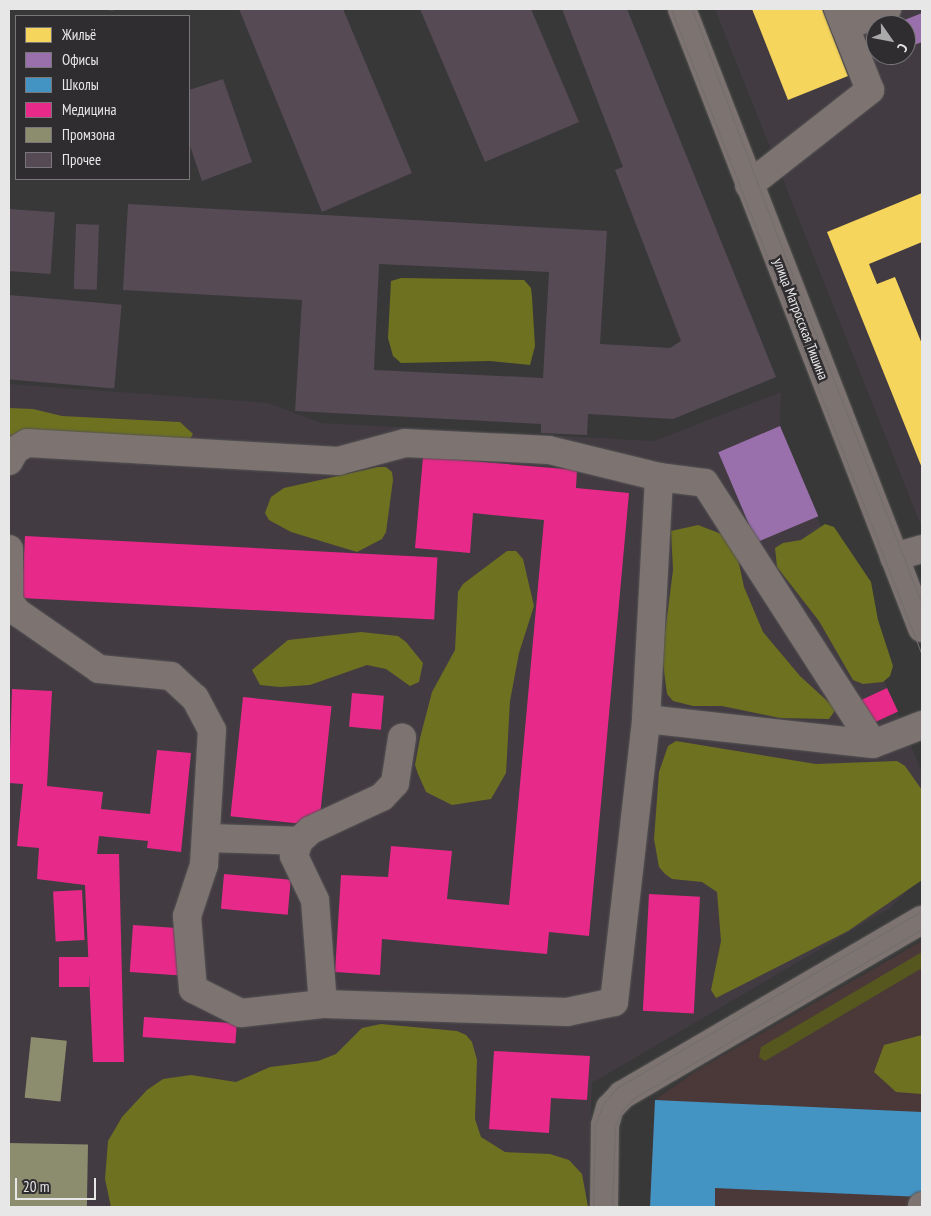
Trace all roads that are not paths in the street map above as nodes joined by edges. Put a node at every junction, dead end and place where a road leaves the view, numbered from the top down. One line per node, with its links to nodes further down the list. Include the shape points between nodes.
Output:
1 (682, 9): 4 (street, улица Матросская Тишина)
2 (887, 9): 3 (street)
3 (841, 18): 4 (street, via 870,90)
4 (749, 185): 9 (street, улица Матросская Тишина)
5 (9, 461): 6 (street, via 15,450 27,442 338,461 405,443 549,450)
6 (659, 477): 11 (street); 14 (street, via 705,483)
7 (9, 549): 15 (street, via 9,601 17,612 99,669 171,676 195,698 212,730)
8 (922, 549): 9 (street)
9 (894, 557): 10 (street, улица Матросская Тишина)
10 (922, 628)
11 (646, 719): 14 (street); 18 (street, via 614,1002 568,1012)
12 (922, 725): 14 (street)
13 (402, 738): 16 (street, via 395,782 382,798 311,830)
14 (873, 744)
15 (206, 838): 16 (street); 18 (street, via 204,865 187,916 194,989 241,1012)
16 (299, 841): 18 (street, via 294,856 315,900)
17 (922, 920): 19 (street, via 622,1095 610,1108 605,1125)
18 (323, 1004)
19 (604, 1207)

